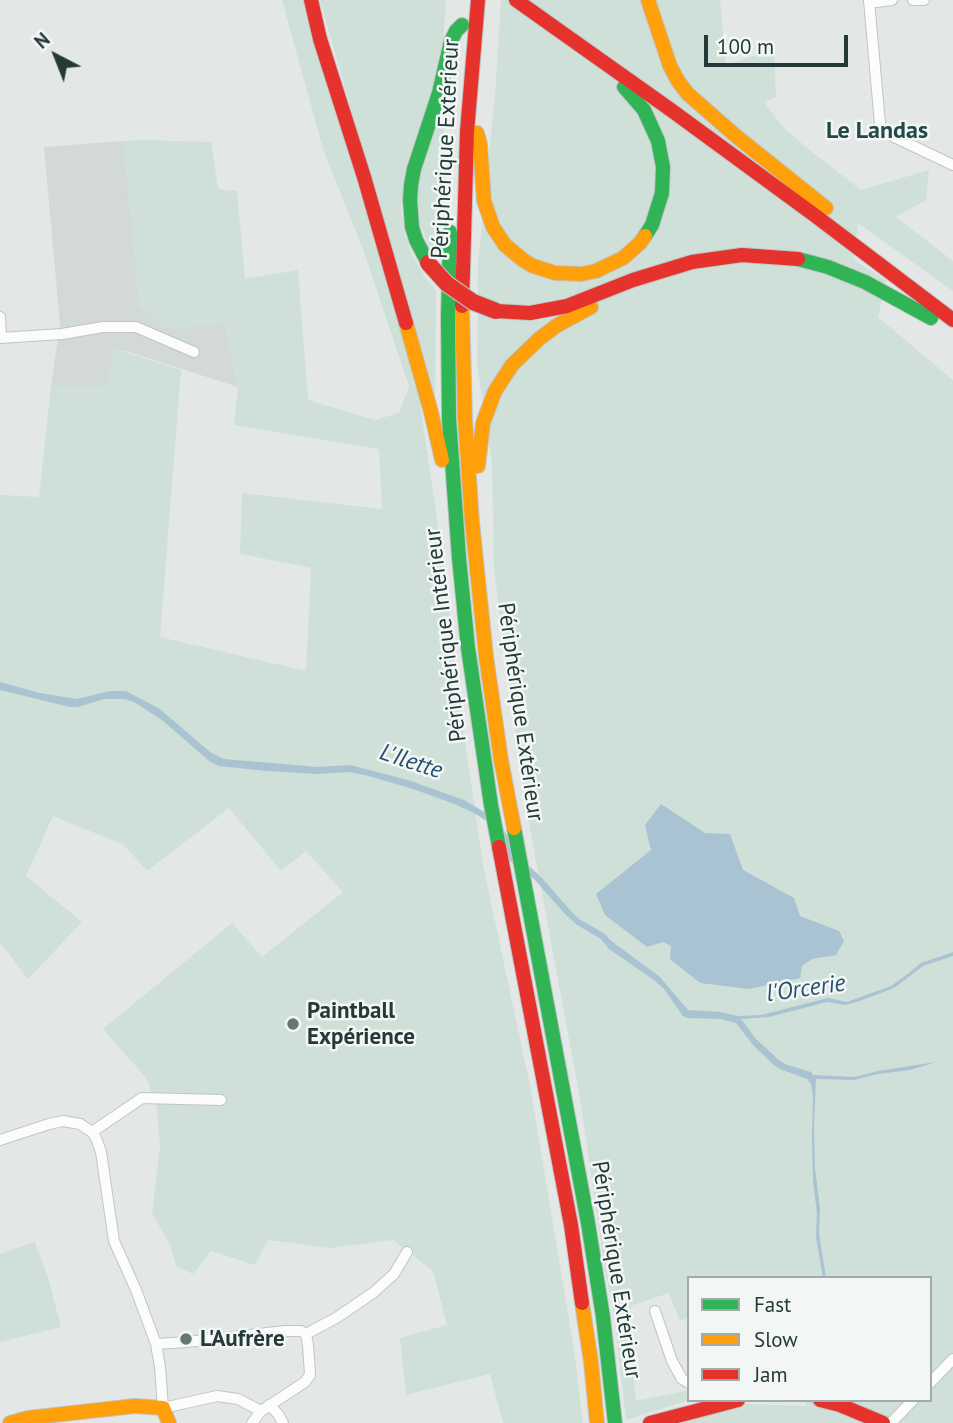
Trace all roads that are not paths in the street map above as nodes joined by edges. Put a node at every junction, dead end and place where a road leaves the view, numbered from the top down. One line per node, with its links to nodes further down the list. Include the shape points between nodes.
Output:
1 (312, 0): 28 (main road, via 435,430 443,465 449,543)
2 (464, 0): 13 (main road, Périphérique Intérieur)
3 (478, 0): 19 (main road, Périphérique Extérieur)
4 (487, 0): 15 (main road)
5 (516, 0): 14 (main road)
6 (530, 0): 14 (main road)
7 (539, 0): 14 (main road, via 596,41)
8 (648, 0): 17 (main road, via 670,66 688,94)
9 (892, 0): 12 (street)
10 (913, 0): 11 (street)
11 (924, 0)
12 (869, 1): 16 (street, via 880,124 892,136)
13 (462, 25): 20 (main road, bridge, via 451,41 411,185 412,227 428,263 473,302 513,313 567,306); 28 (main road, Périphérique Intérieur, via 453,140 448,318)
14 (594, 50): 15 (main road, via 593,60 644,110 661,153 663,178 657,212 640,243 623,258 596,271 569,275 533,266 514,253 498,236 486,210); 17 (main road)
15 (477, 133): 19 (main road, via 471,238)
16 (953, 164)
17 (815, 207): 18 (main road)
18 (842, 228): 21 (main road); 23 (main road)
19 (463, 243): 27 (main road, Périphérique Extérieur, via 464,394)
20 (677, 266): 24 (main road, via 742,255 812,262 866,282); 27 (main road, via 663,277 556,326 512,365 495,391 483,423 480,503)
21 (953, 306)
22 (0, 317): 25 (street)
23 (953, 320)
24 (953, 331)
25 (1, 338): 26 (street, via 136,327)
26 (194, 352)
27 (472, 522): 48 (main road, Périphérique Extérieur, via 509,803 588,1223)
28 (458, 558): 47 (main road, Périphérique Intérieur, via 491,805 571,1225)
29 (222, 1100): 30 (street, via 142,1098)
30 (92, 1132): 31 (street, via 70,1121 56,1122); 35 (street, via 101,1152 114,1241)
31 (0, 1140)
32 (407, 1252): 34 (street, via 394,1274 373,1293)
33 (655, 1311): 38 (street, via 672,1361)
34 (306, 1334): 35 (street, via 285,1331); 42 (street, via 310,1375)
35 (156, 1344): 43 (street)
36 (953, 1359): 37 (street)
37 (932, 1381)
38 (687, 1382)
39 (730, 1402): 49 (main road)
40 (911, 1402): 51 (street)
41 (832, 1403): 50 (main road)
42 (265, 1408): 43 (street, via 217,1396); 45 (street); 46 (street, via 278,1414)
43 (166, 1415): 44 (main road, via 135,1406)
44 (10, 1423)
45 (252, 1423)
46 (283, 1423)
47 (597, 1423)
48 (615, 1423)
49 (650, 1423)
50 (883, 1423)
51 (891, 1423)

